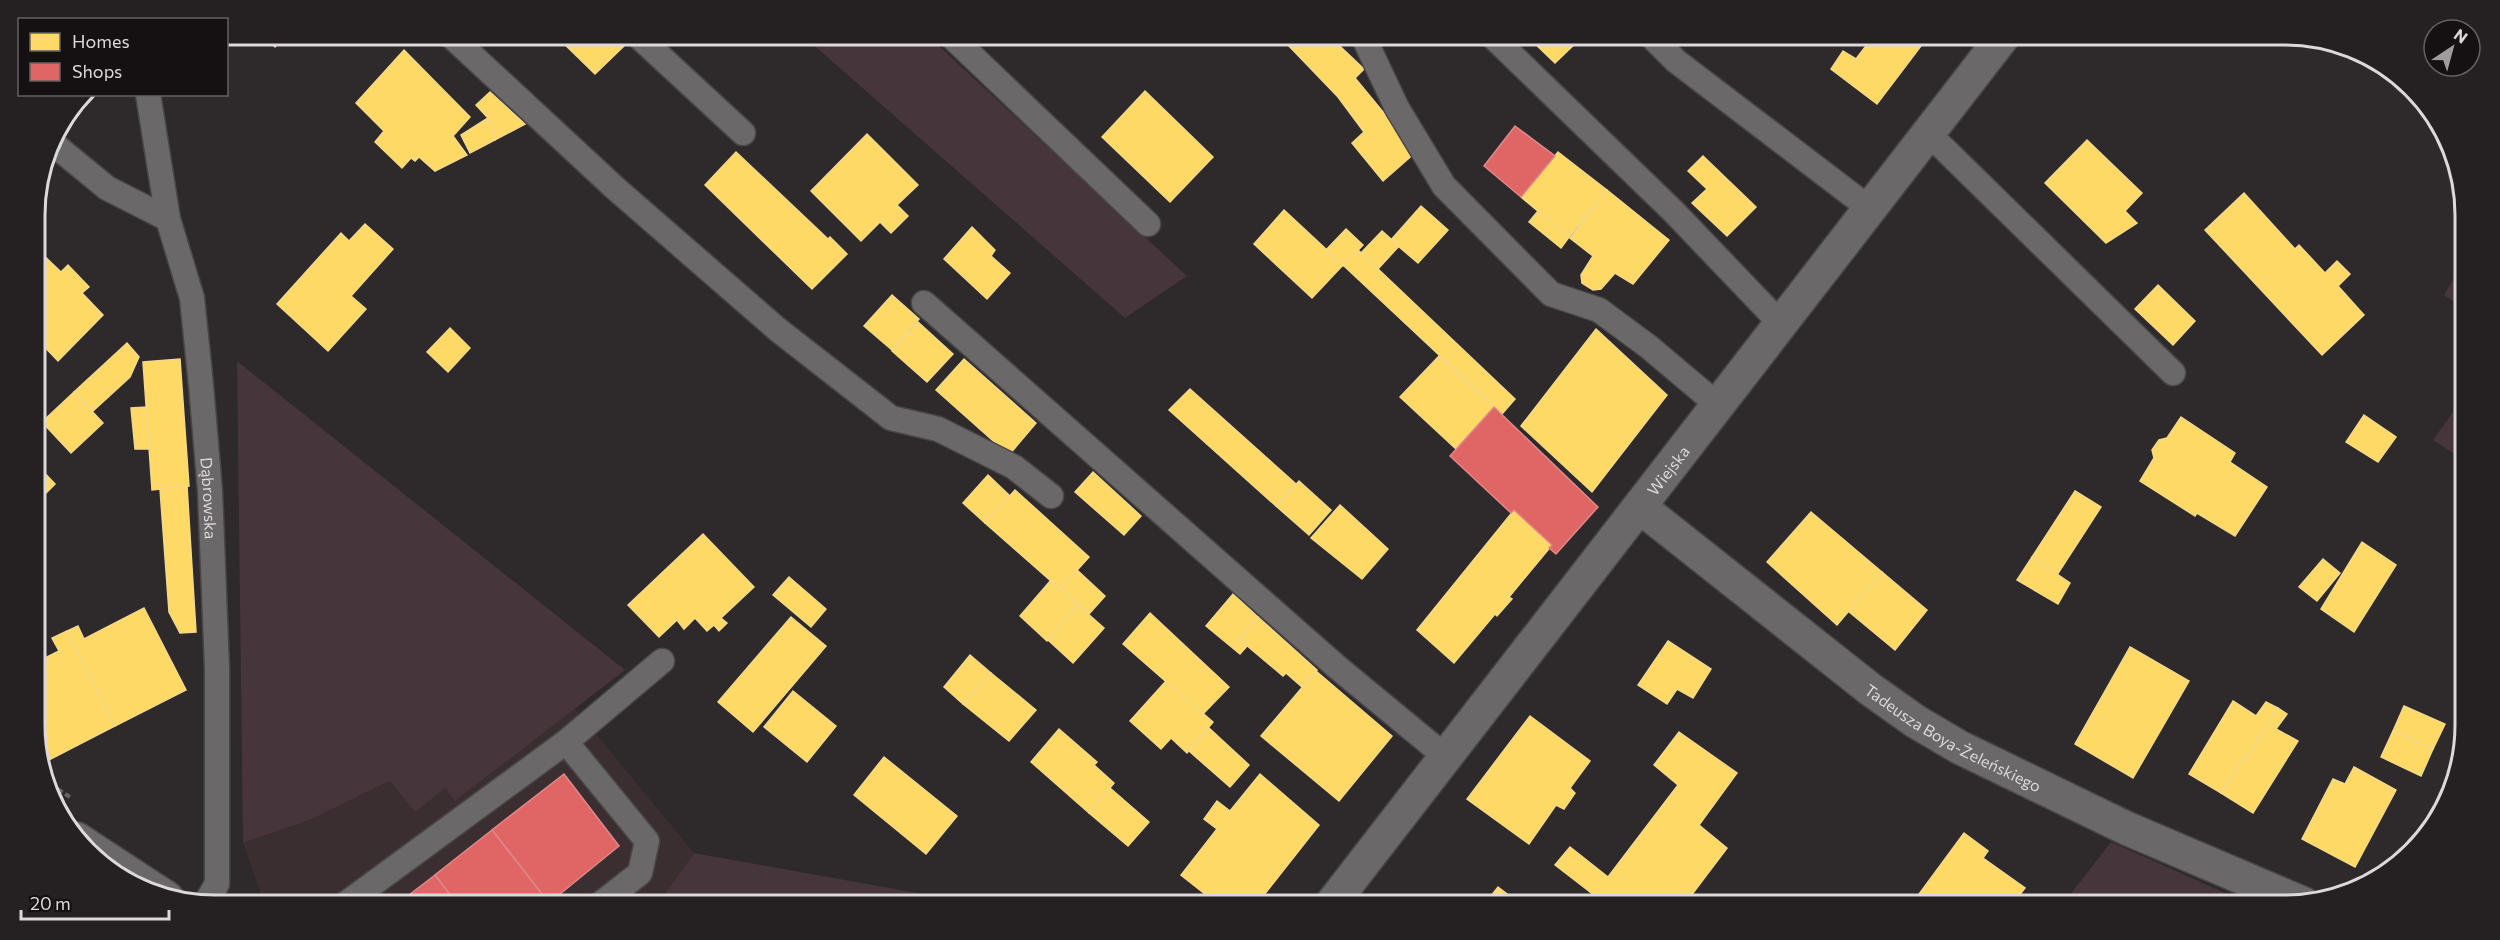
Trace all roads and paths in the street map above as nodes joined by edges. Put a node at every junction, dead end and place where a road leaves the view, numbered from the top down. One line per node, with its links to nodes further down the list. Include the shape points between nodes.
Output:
1 (461, 45): 19 (lane, via 615,188 768,321 891,418 938,429 1014,466)
2 (648, 45): 9 (lane)
3 (961, 45): 14 (lane)
4 (1367, 45): 18 (lane, via 1397,108 1444,186 1551,294 1599,310)
5 (1501, 45): 16 (lane, via 1674,212)
6 (1659, 45): 12 (lane)
7 (1996, 45): 10 (street, Wiejska)
8 (148, 96): 13 (lane, Dąbrowska)
9 (743, 133)
10 (1928, 133): 12 (street, Wiejska); 17 (lane)
11 (59, 148): 13 (lane, via 107,188)
12 (1869, 208): 16 (street, Wiejska)
13 (168, 219): 26 (lane, Dąbrowska, via 192,298 210,491 217,668 217,884)
14 (1148, 224)
15 (924, 303): 23 (lane, via 1328,660)
16 (1782, 325): 18 (street, Wiejska)
17 (2173, 373)
18 (1719, 405): 20 (street, Wiejska)
19 (1051, 496)
20 (1640, 507): 23 (street, Wiejska); 30 (street, Tadeusza Boya-Żeleńskiego, via 1916,722 2126,828)
21 (662, 661): 22 (lane)
22 (566, 742): 27 (lane); 28 (lane, via 647,841 640,873)
23 (1446, 757): 29 (street, Wiejska)
24 (58, 789): 25 (path)
25 (75, 800)
26 (211, 895)
27 (359, 895)
28 (612, 895)
29 (1339, 895)
30 (2283, 895)

